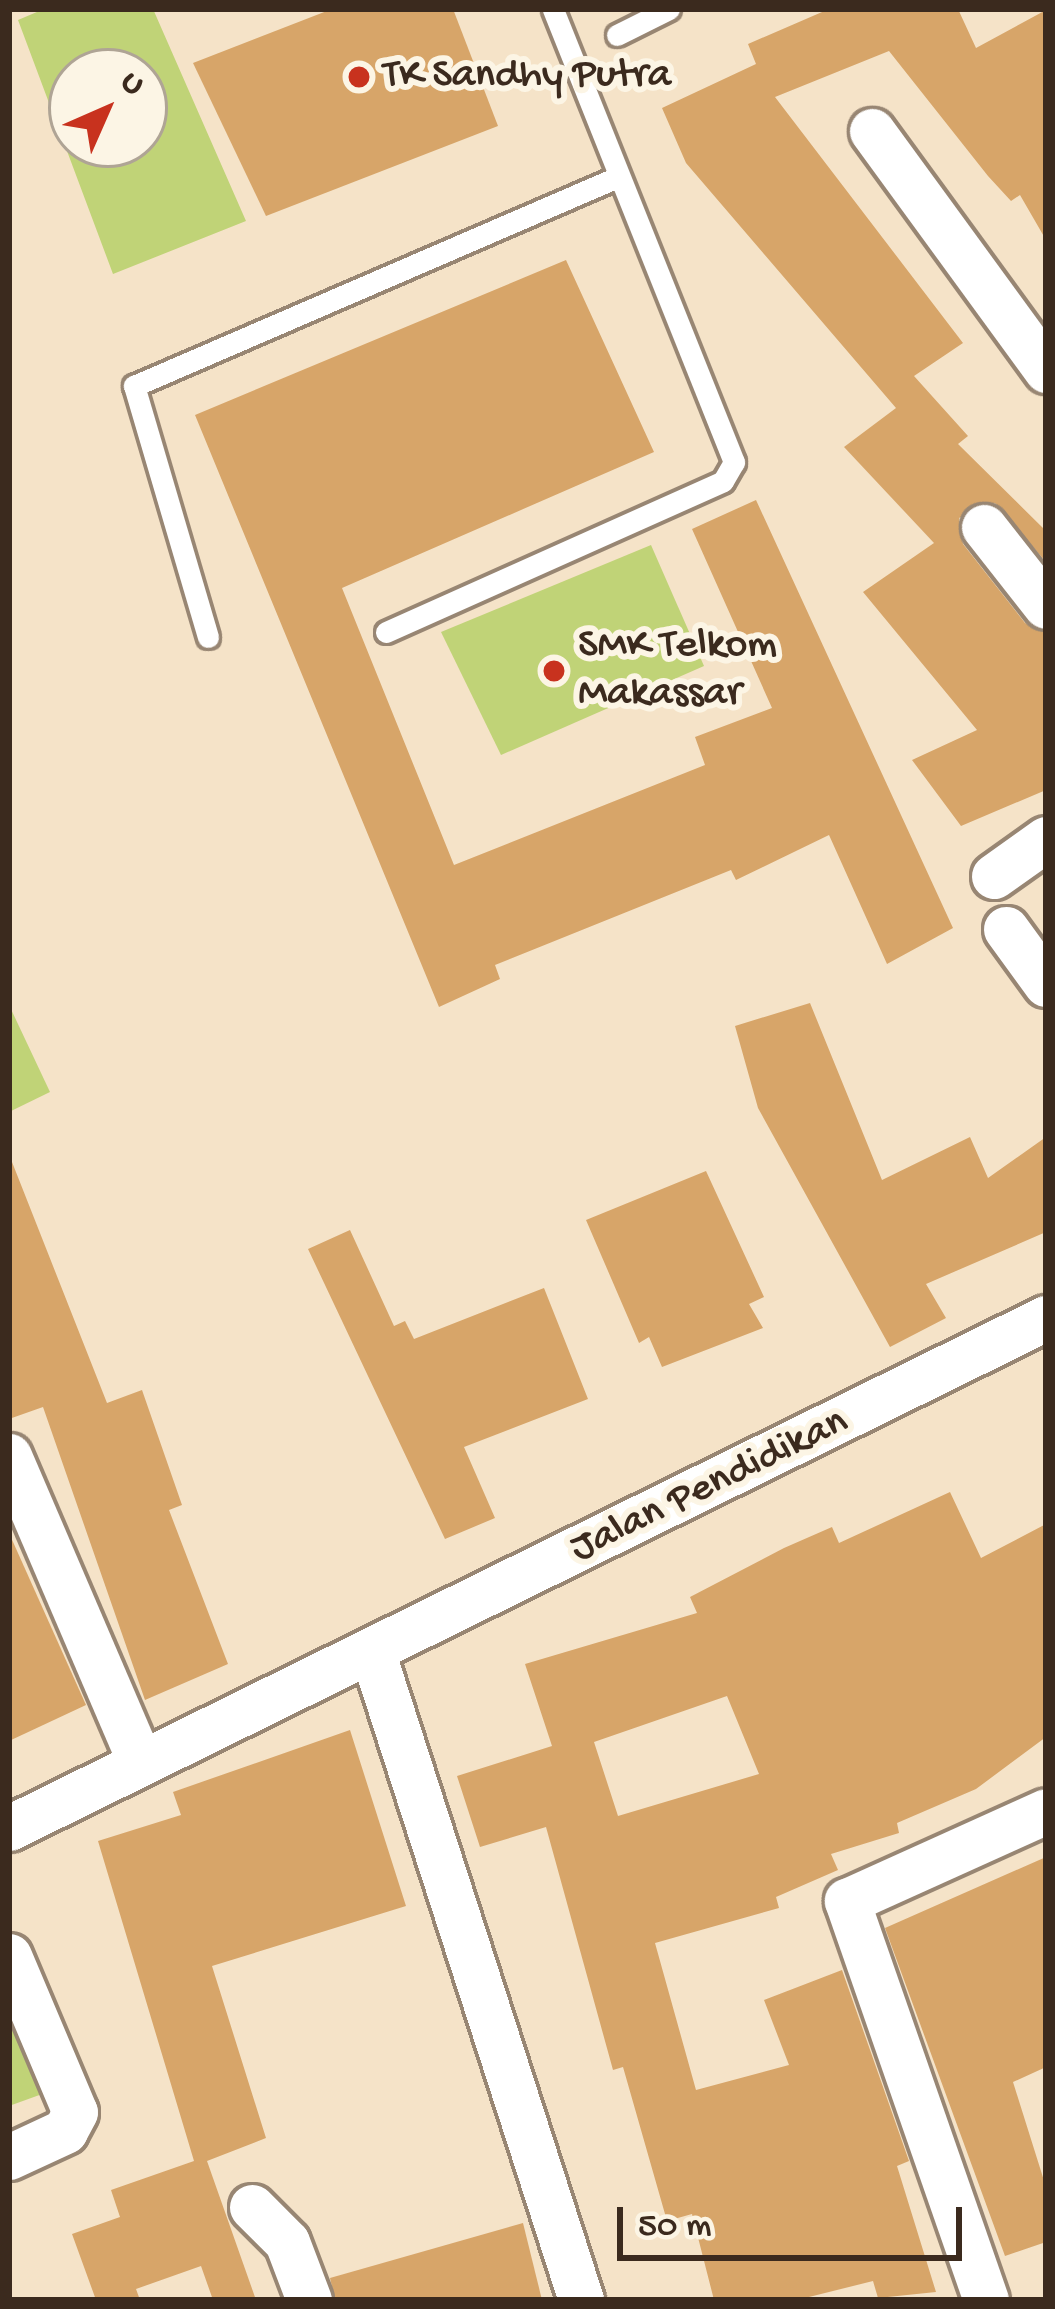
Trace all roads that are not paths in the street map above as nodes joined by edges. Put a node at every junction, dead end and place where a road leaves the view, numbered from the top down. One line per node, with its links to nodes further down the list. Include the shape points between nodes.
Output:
1 (553, 9): 5 (lane)
2 (669, 9): 3 (lane)
3 (617, 35)
4 (872, 131): 6 (street)
5 (613, 179): 9 (lane, via 734,461 723,481); 10 (lane, via 134,386)
6 (1046, 370)
7 (984, 527): 8 (street)
8 (1046, 606)
9 (386, 632)
10 (208, 637)
11 (1046, 839): 12 (street)
12 (994, 877)
13 (1006, 929): 14 (street)
14 (1046, 985)
15 (1046, 1318): 17 (street, Jalan Pendidikan)
16 (9, 1456): 18 (street)
17 (373, 1654): 18 (street, Jalan Pendidikan); 25 (street)
18 (139, 1760): 20 (street, Jalan Pendidikan)
19 (1046, 1810): 26 (street, via 849,1895)
20 (9, 1828)
21 (9, 1956): 22 (street, via 75,2112 65,2131)
22 (9, 2157)
23 (252, 2207): 24 (street, via 287,2242)
24 (309, 2300)
25 (581, 2300)
26 (986, 2300)

